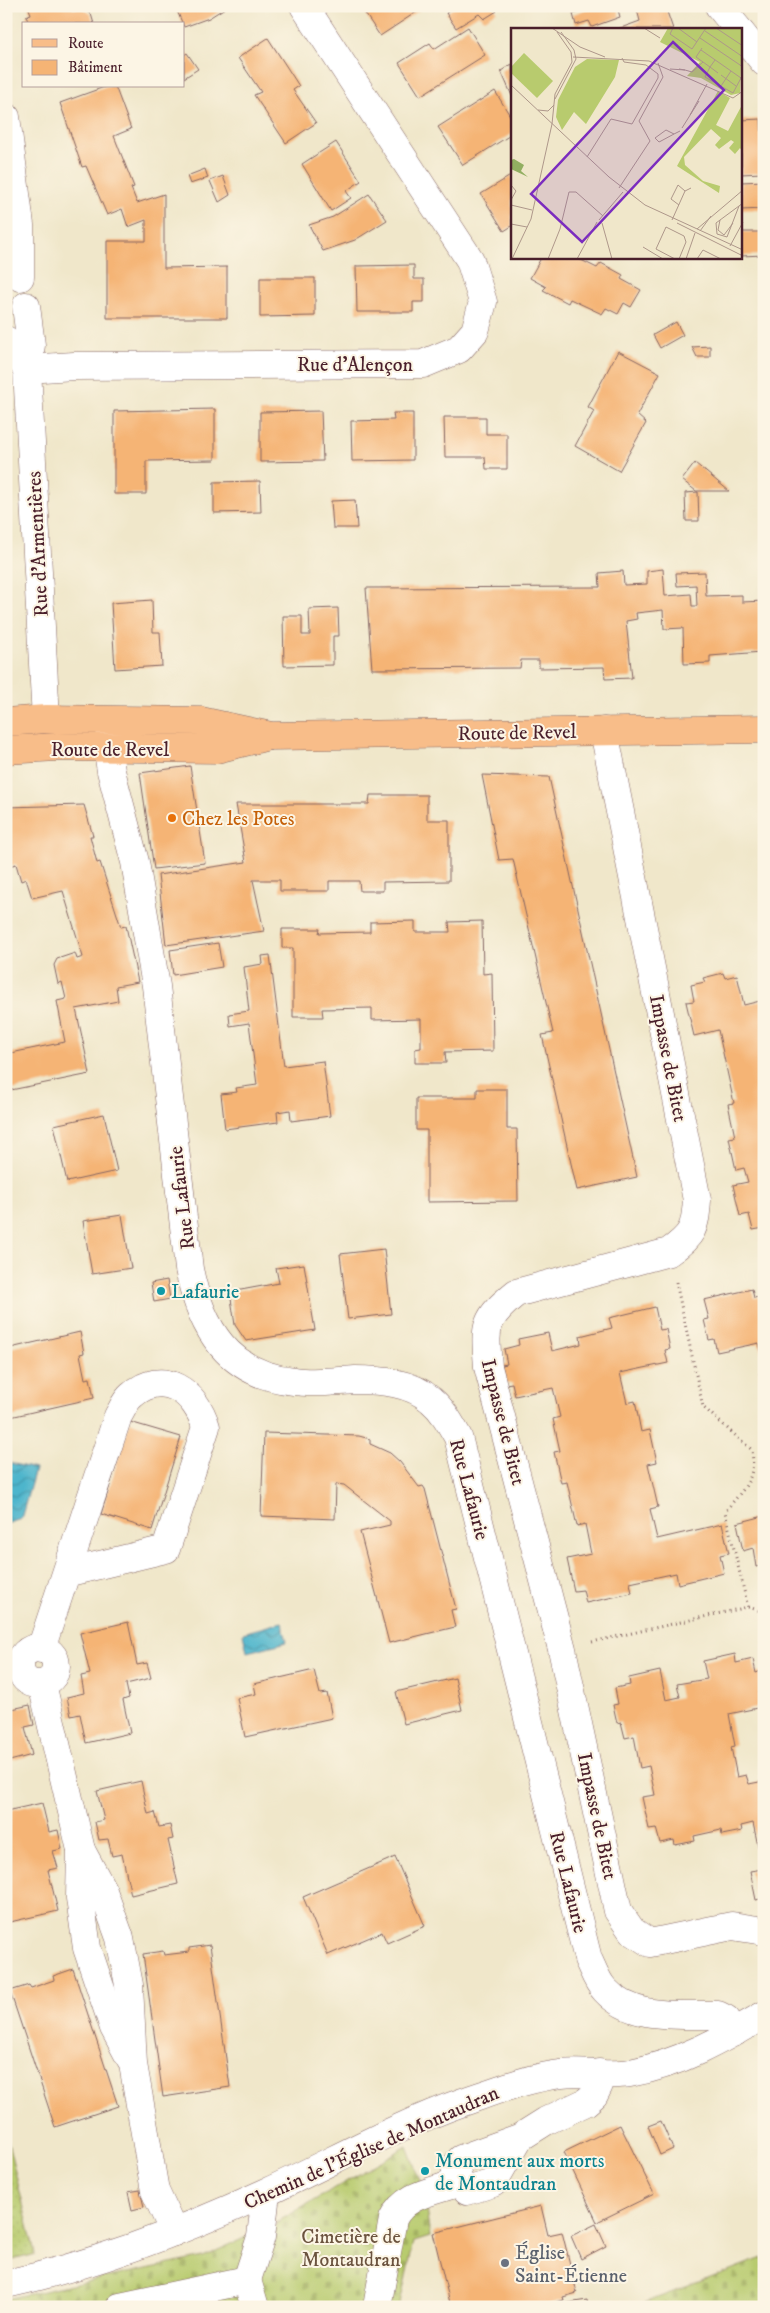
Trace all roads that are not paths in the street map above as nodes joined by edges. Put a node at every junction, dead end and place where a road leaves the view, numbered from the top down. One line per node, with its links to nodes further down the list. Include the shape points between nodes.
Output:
1 (304, 6): 12 (street, Rue d'Alençon, via 470,260 483,302 475,331 459,349 423,364)
2 (719, 6): 3 (street)
3 (737, 28)
4 (742, 34): 5 (street)
5 (764, 62)
6 (6, 117): 7 (street)
7 (15, 190): 8 (street); 9 (street, via 20,225)
8 (6, 226)
9 (13, 273): 10 (street, Rue d'Armentières, via 26,285 28,295)
10 (16, 314): 12 (street, Rue d'Armentières, via 31,345)
11 (6, 340): 12 (street)
12 (27, 369): 13 (street, Rue d'Armentières)
13 (46, 719): 14 (main road, Route de Revel); 15 (main road, Route de Revel)
14 (111, 720): 18 (main road, Route de Revel, via 201,721); 19 (street, Rue Lafaurie)
15 (6, 722)
16 (764, 729): 17 (main road, Route de Revel)
17 (604, 731): 18 (main road, Route de Revel); 22 (street, Impasse de Bitet, via 697,1200 696,1222 687,1239 670,1252 516,1293 496,1310 485,1332 488,1367 562,1649 618,1911 632,1931 650,1943 732,1926)
18 (271, 736): 19 (main road, Route de Revel, via 217,750)
19 (109, 749): 20 (main road, Route de Revel, via 57,747); 24 (street, Rue Lafaurie, via 111,770 135,862 156,986 189,1269 195,1298 209,1329 227,1353 264,1376 295,1382 380,1380 430,1399 446,1416 458,1437 588,1960 603,1989 620,2004 652,2014 718,2015 726,2019)
20 (6, 750)
21 (66, 1573): 21 (street, via 118,1416 129,1397 142,1388 160,1383 174,1386 191,1396 202,1412 206,1427 166,1549); 27 (street, via 41,1649 48,1650 56,1662 54,1676 42,1684 81,1850 103,1891 120,1938 129,1985 133,2064 155,2191)
22 (764, 1931)
23 (764, 2016): 24 (street, Chemin de l'Église de Montaudran)
24 (735, 2032): 25 (street, Chemin de l'Église de Montaudran, via 697,2052 662,2065 628,2073)
25 (599, 2073): 26 (street, Chemin de l'Église de Montaudran, via 561,2074 519,2083 460,2103); 32 (street, via 597,2090 586,2102 519,2138 461,2159 455,2167 459,2182 411,2198 396,2212 392,2219)
26 (266, 2193): 27 (street, Chemin de l'Église de Montaudran); 28 (street, via 261,2237)
27 (174, 2232): 29 (street, Chemin de l'Église de Montaudran, via 42,2276)
28 (247, 2280): 30 (street); 31 (street)
29 (6, 2284)
30 (120, 2307)
31 (255, 2307)
32 (377, 2307)

